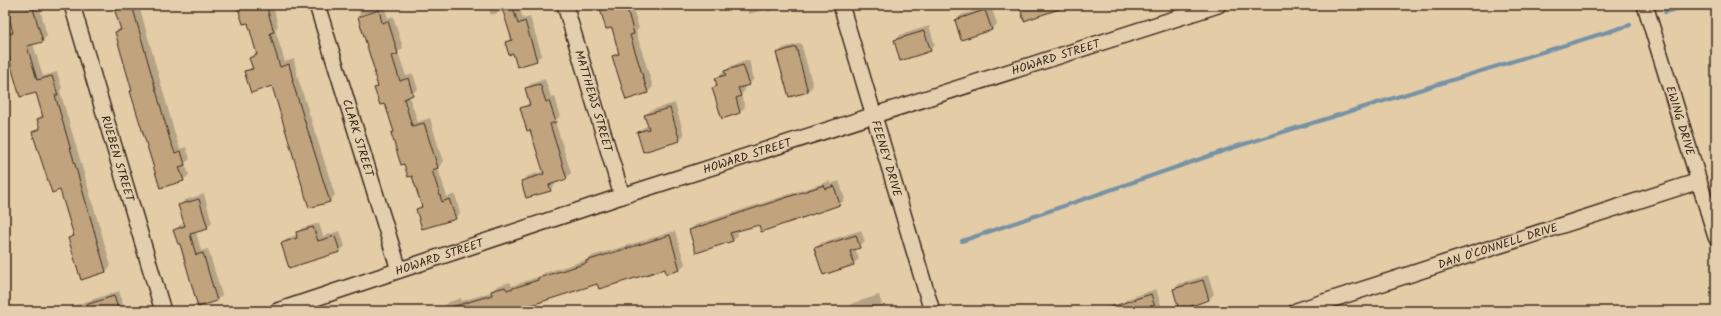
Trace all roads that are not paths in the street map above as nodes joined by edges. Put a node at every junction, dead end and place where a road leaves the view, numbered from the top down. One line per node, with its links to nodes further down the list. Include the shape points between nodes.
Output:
1 (72, 5): 12 (street, RUEBEN STREET)
2 (317, 5): 11 (street, CLARK STREET)
3 (565, 5): 9 (street, MATTHEWS STREET)
4 (841, 5): 7 (street, FEENEY DRIVE)
5 (1218, 5): 7 (street, HOWARD STREET)
6 (1645, 5): 8 (street, EWING DRIVE)
7 (874, 117): 9 (street, HOWARD STREET); 14 (street, FEENEY DRIVE)
8 (1699, 181): 10 (street, EWING DRIVE); 15 (street, DAN O'CONNELL DRIVE)
9 (622, 196): 11 (street, HOWARD STREET)
10 (1716, 237)
11 (399, 270): 13 (street, HOWARD STREET)
12 (163, 311)
13 (277, 311)
14 (932, 311)
15 (1296, 311)

